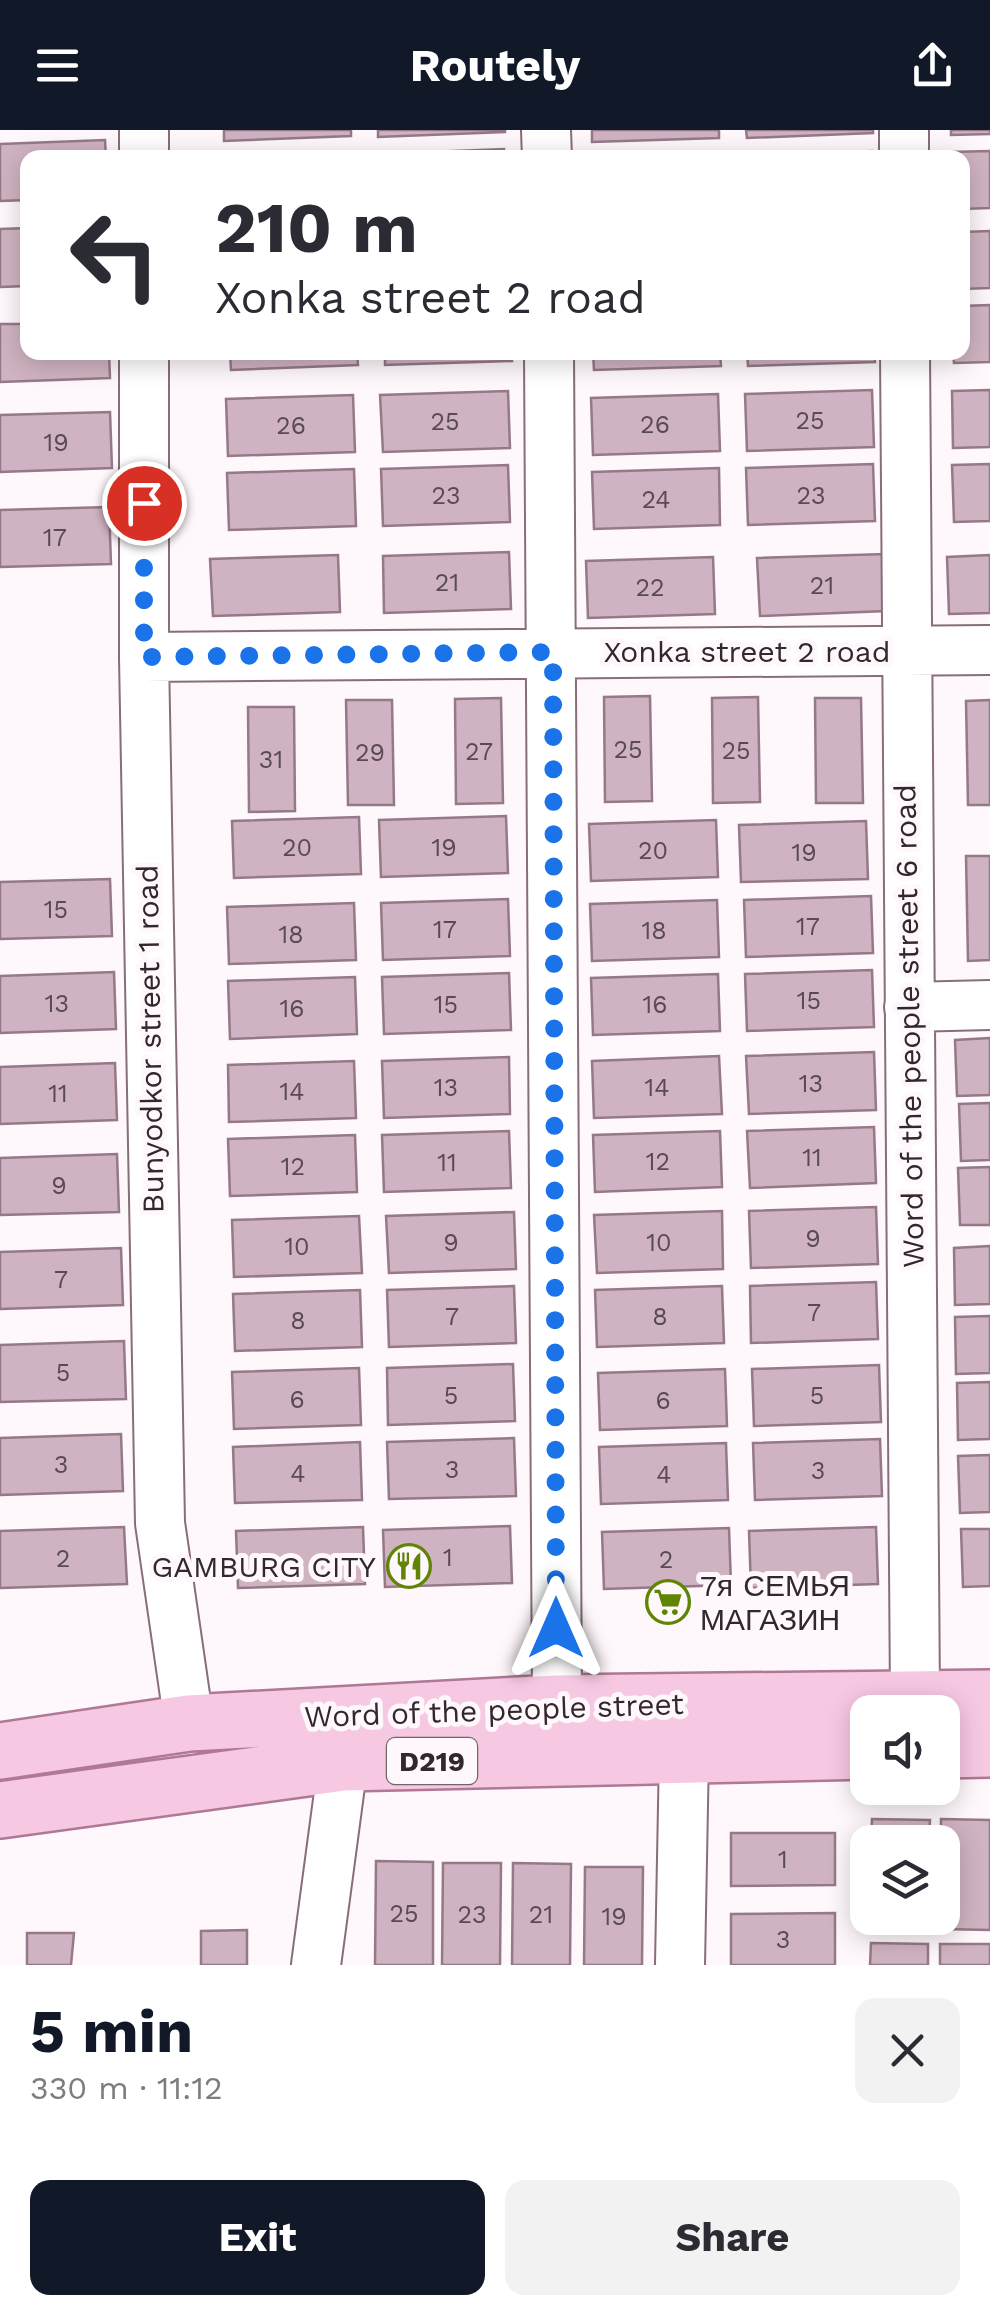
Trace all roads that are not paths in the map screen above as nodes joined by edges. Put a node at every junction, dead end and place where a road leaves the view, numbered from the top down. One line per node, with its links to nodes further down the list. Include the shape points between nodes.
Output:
1 (144, 360): 7 (street, Bunyodkor street 1 road)
2 (549, 360): 6 (street)
3 (904, 360): 4 (street, Word of the people street 6 road)
4 (905, 650): 5 (street, Xonka street 2 road); 6 (street, Xonka street 2 road); 9 (street, Word of the people street 6 road)
5 (990, 650)
6 (553, 652): 7 (street, Xonka street 2 road); 14 (street)
7 (144, 657): 15 (street, Bunyodkor street 1 road, via 160,1523)
8 (990, 1005): 9 (street)
9 (909, 1007): 10 (street, Word of the people street 6 road)
10 (915, 1695)
11 (960, 1698): 12 (main road, Word of the people street / D219)
12 (990, 1698)
13 (850, 1700): 14 (main road, Word of the people street / D219)
14 (556, 1703): 16 (main road, Word of the people street / D219)
15 (189, 1723): 16 (main road, Word of the people street / D219); 19 (main road, Word of the people street / D219)
16 (261, 1746): 22 (main road, Word of the people street / D219); 23 (main road, Word of the people street / D219)
17 (990, 1749): 18 (main road)
18 (960, 1750)
19 (0, 1751)
20 (850, 1751): 21 (main road, Word of the people street / D219)
21 (684, 1754): 22 (main road, Word of the people street / D219); 25 (street)
22 (343, 1763): 24 (street)
23 (0, 1810)
24 (316, 1965)
25 (680, 1965)

